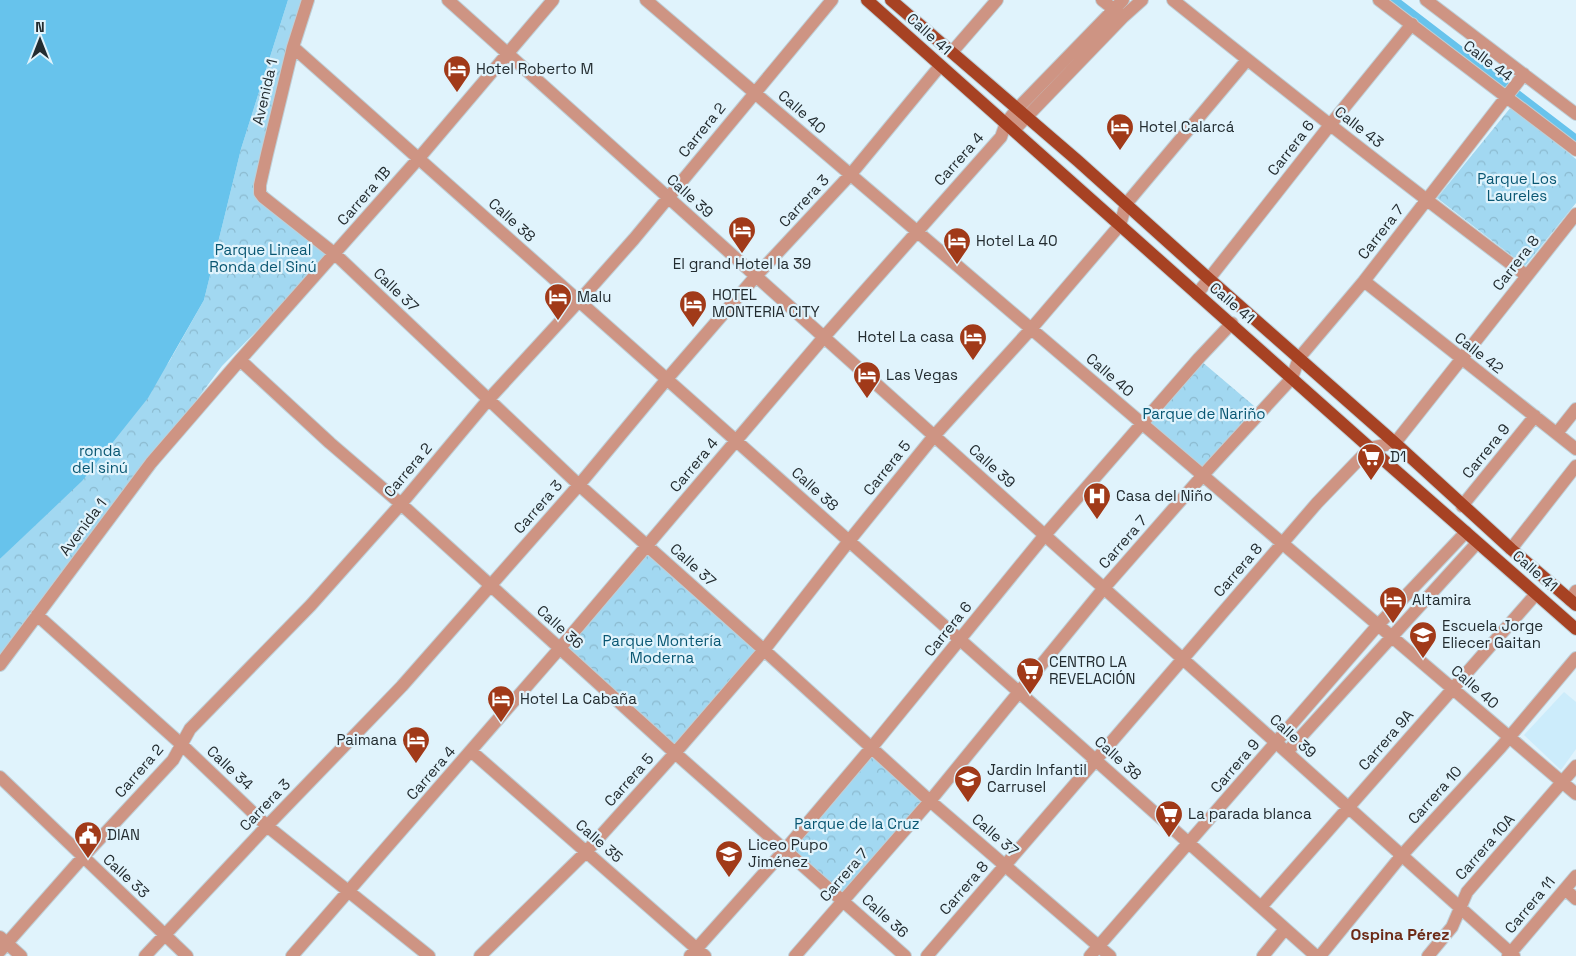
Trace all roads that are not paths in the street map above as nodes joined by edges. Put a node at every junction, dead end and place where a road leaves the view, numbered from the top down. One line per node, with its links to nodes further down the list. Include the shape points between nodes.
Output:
1 (308, 0): 16 (street, Avenida 1)
2 (448, 0): 18 (street, Calle 39)
3 (553, 0): 18 (street, Carrera 1B)
4 (646, 0): 22 (street, Calle 40)
5 (832, 0): 22 (street, Carrera 2)
6 (867, 0): 20 (main road, Calle 41)
7 (892, 0): 17 (main road, Calle 41)
8 (997, 0): 17 (street)
9 (1102, 0): 14 (street)
10 (1142, 0): 14 (street, Carrera 4)
11 (1173, 0): 19 (street, Calle 43)
12 (1379, 0): 15 (street, Calle 44)
13 (1426, 0): 21 (street, Calle 44)
14 (1120, 9): 24 (street, Carrera 4)
15 (1412, 24): 23 (street, Calle 44); 26 (street, Carrera 6)
16 (293, 47): 29 (street, Calle 38); 31 (street, Avenida 1)
17 (952, 52): 24 (main road, Calle 41)
18 (507, 53): 29 (street, Carrera 1B); 32 (street, Calle 39)
19 (1247, 60): 26 (street, Calle 43); 34 (street, Carrera 5)
20 (940, 66): 27 (main road, Calle 41); 30 (street, Carrera 3)
21 (1522, 77): 23 (street, Carrera 7); 25 (street, Calle 44)
22 (754, 92): 30 (street, Calle 40); 32 (street, Carrera 2)
23 (1509, 94): 28 (street, Calle 44); 33 (street, Carrera 7)
24 (1022, 113): 27 (street, Carrera 4); 34 (main road, Calle 41)
25 (1576, 114)
26 (1330, 125): 33 (street, Calle 43); 41 (street, Carrera 6)
27 (1010, 127): 36 (main road, Calle 41); 37 (street, Carrera 4)
28 (1576, 150)
29 (419, 158): 38 (street, Carrera 1B); 44 (street, Calle 38)
30 (851, 174): 37 (street, Calle 40); 39 (street, Carrera 3)
31 (260, 193): 38 (street, Calle 37)
32 (668, 197): 39 (street, Calle 39); 44 (street, Carrera 2)
33 (1426, 201): 40 (street, Calle 43); 42 (street, Carrera 7)
34 (1126, 204): 36 (street, Carrera 5); 41 (main road, Calle 41)
35 (1576, 214): 40 (street, Carrera 8)
36 (1120, 225): 43 (main road, Calle 41); 46 (street, Carrera 5)
37 (917, 231): 46 (street, Calle 40); 47 (street, Carrera 4)
38 (335, 254): 50 (street, Carrera 1B); 53 (street, Calle 37)
39 (756, 276): 47 (street, Calle 39); 52 (street, Carrera 3)
40 (1527, 276): 49 (street, Carrera 8)
41 (1208, 278): 43 (street, Carrera 6); 48 (main road, Calle 41)
42 (1364, 281): 48 (street, Carrera 7); 49 (street, Calle 42)
43 (1197, 294): 45 (main road, Calle 41)
44 (579, 301): 52 (street, Calle 38); 53 (street, Carrera 2)
45 (1232, 323): 51 (main road, Calle 41); 57 (street, Carrera 6)
46 (1031, 329): 57 (street, Calle 40); 59 (street, Carrera 5)
47 (824, 337): 59 (street, Calle 39); 60 (street, Carrera 4)
48 (1299, 358): 51 (street, Carrera 7); 61 (main road, Calle 41)
49 (1461, 359): 56 (street, Calle 42); 61 (street, Carrera 8)
50 (240, 360): 55 (street, Carrera 1B); 67 (street, Calle 36)
51 (1292, 378): 62 (main road, Calle 41); 65 (street, Carrera 7)
52 (667, 379): 60 (street, Calle 38); 66 (street, Carrera 3)
53 (488, 400): 66 (street, Calle 37); 67 (street, Carrera 2)
54 (1576, 409): 58 (street)
55 (197, 411): 80 (street, Avenida 1, via 151,463)
56 (1535, 416): 58 (street, Calle 42); 68 (street, Carrera 9)
57 (1142, 423): 65 (street, Calle 40); 70 (street, Carrera 6)
58 (1557, 433): 63 (street, Calle 42)
59 (934, 436): 70 (street, Calle 39); 71 (street, Carrera 5)
60 (736, 440): 71 (street, Calle 38); 74 (street, Carrera 4)
61 (1395, 443): 62 (street); 68 (main road, Calle 41)
62 (1370, 448): 69 (main road, Calle 41); 72 (street, Carrera 8)
63 (1576, 448)
64 (1576, 466): 75 (street)
65 (1203, 476): 72 (street, Calle 40); 77 (street, Carrera 7)
66 (579, 485): 74 (street, Calle 37); 76 (street, Carrera 3)
67 (401, 504): 76 (street, Calle 36); 94 (street, Carrera 2, via 311,606 190,729)
68 (1462, 506): 75 (main road, Calle 41)
69 (1466, 532): 73 (main road, Calle 41); 81 (street, Carrera 9)
70 (1045, 535): 77 (street, Calle 39); 84 (street, Carrera 6)
71 (849, 541): 84 (street, Calle 38); 86 (street, Carrera 5)
72 (1282, 543): 81 (street, Calle 40); 88 (street, Carrera 8)
73 (1477, 543): 78 (main road, Calle 41); 83 (street)
74 (647, 546): 85 (street, Carrera 4); 86 (street, Calle 37)
75 (1510, 549): 79 (main road, Calle 41)
76 (491, 586): 85 (street, Calle 36); 106 (street, Carrera 3, via 402,686)
77 (1104, 588): 88 (street, Calle 39); 91 (street, Carrera 7)
78 (1536, 594): 82 (main road, Calle 41); 90 (street, Carrera 9A)
79 (1574, 599)
80 (37, 616): 89 (street, Avenida 1); 94 (street, Calle 34)
81 (1378, 625): 83 (street, Calle 40); 93 (street, Carrera 9)
82 (1576, 629)
83 (1391, 636): 90 (street, Calle 40); 97 (street)
84 (960, 640): 91 (street, Calle 38); 95 (street, Carrera 6)
85 (560, 648): 96 (street, Carrera 4); 98 (street, Calle 36)
86 (764, 650): 95 (street, Calle 37); 98 (street, Carrera 5)
87 (1576, 658): 92 (street, Carrera 10)
88 (1183, 659): 93 (street, Calle 39); 99 (street, Carrera 8)
89 (0, 665)
90 (1453, 689): 92 (street, Calle 40); 105 (street, Carrera 9A)
91 (1019, 693): 99 (street, Calle 38); 104 (street, Carrera 7)
92 (1509, 737): 102 (street, Calle 40); 110 (street, Carrera 10)
93 (1276, 743): 97 (street, Calle 39); 107 (street, Carrera 9)
94 (181, 744): 106 (street, Calle 34); 111 (street, Carrera 2, via 173,760)
95 (872, 747): 104 (street, Calle 37); 108 (street, Carrera 6)
96 (471, 751): 109 (street, Calle 35); 115 (street, Carrera 4)
97 (1286, 752): 105 (street, Calle 39)
98 (675, 753): 108 (street, Calle 36); 109 (street, Carrera 5)
99 (1096, 760): 107 (street, Calle 38); 112 (street, Carrera 8)
100 (1576, 766): 102 (street, Carrera 10A)
101 (0, 778): 111 (street, Calle 33)
102 (1563, 783): 103 (street, Calle 40); 119 (street, Carrera 10A, via 1467,892)
103 (1576, 794)
104 (930, 801): 112 (street, Calle 37); 117 (street, Carrera 7)
105 (1348, 808): 110 (street, Calle 39); 118 (street, Carrera 9A)
106 (268, 826): 115 (street, Calle 34); 121 (street, Carrera 3)
107 (1189, 843): 118 (street, Calle 38); 123 (street, Carrera 9)
108 (784, 850): 117 (street, Calle 36); 124 (street, Carrera 6)
109 (586, 852): 124 (street, Calle 35); 131 (street, Carrera 5)
110 (1402, 855): 119 (street, Calle 39); 139 (street, Carrera 10)
111 (83, 857): 121 (street, Calle 33); 122 (street, Carrera 2)
112 (1005, 866): 123 (street, Calle 37); 134 (street, Carrera 8)
113 (1576, 876): 114 (street, Carrera 11)
114 (1565, 889): 116 (street); 125 (street, Carrera 11)
115 (349, 890): 129 (street, Carrera 4); 130 (street, Calle 34)
116 (1576, 899)
117 (844, 901): 132 (street, Carrera 7); 133 (street, Calle 36)
118 (1261, 907): 120 (street, Calle 38)
119 (1460, 907): 125 (street, Calle 39); 140 (street, Carrera 10A, via 1452,927)
120 (1285, 929): 137 (street); 138 (street, Calle 38)
121 (165, 934): 127 (street, Carrera 3); 128 (street, Calle 33)
122 (2, 944): 126 (street)
123 (1098, 946): 135 (street, Carrera 9); 136 (street, Calle 37)
124 (698, 954)
125 (1511, 955)
126 (21, 956)
127 (145, 956)
128 (187, 956)
129 (292, 956)
130 (430, 956)
131 (480, 956)
132 (795, 956)
133 (905, 956)
134 (927, 956)
135 (1090, 956)
136 (1110, 956)
137 (1263, 956)
138 (1316, 956)
139 (1320, 956)
140 (1428, 956)

